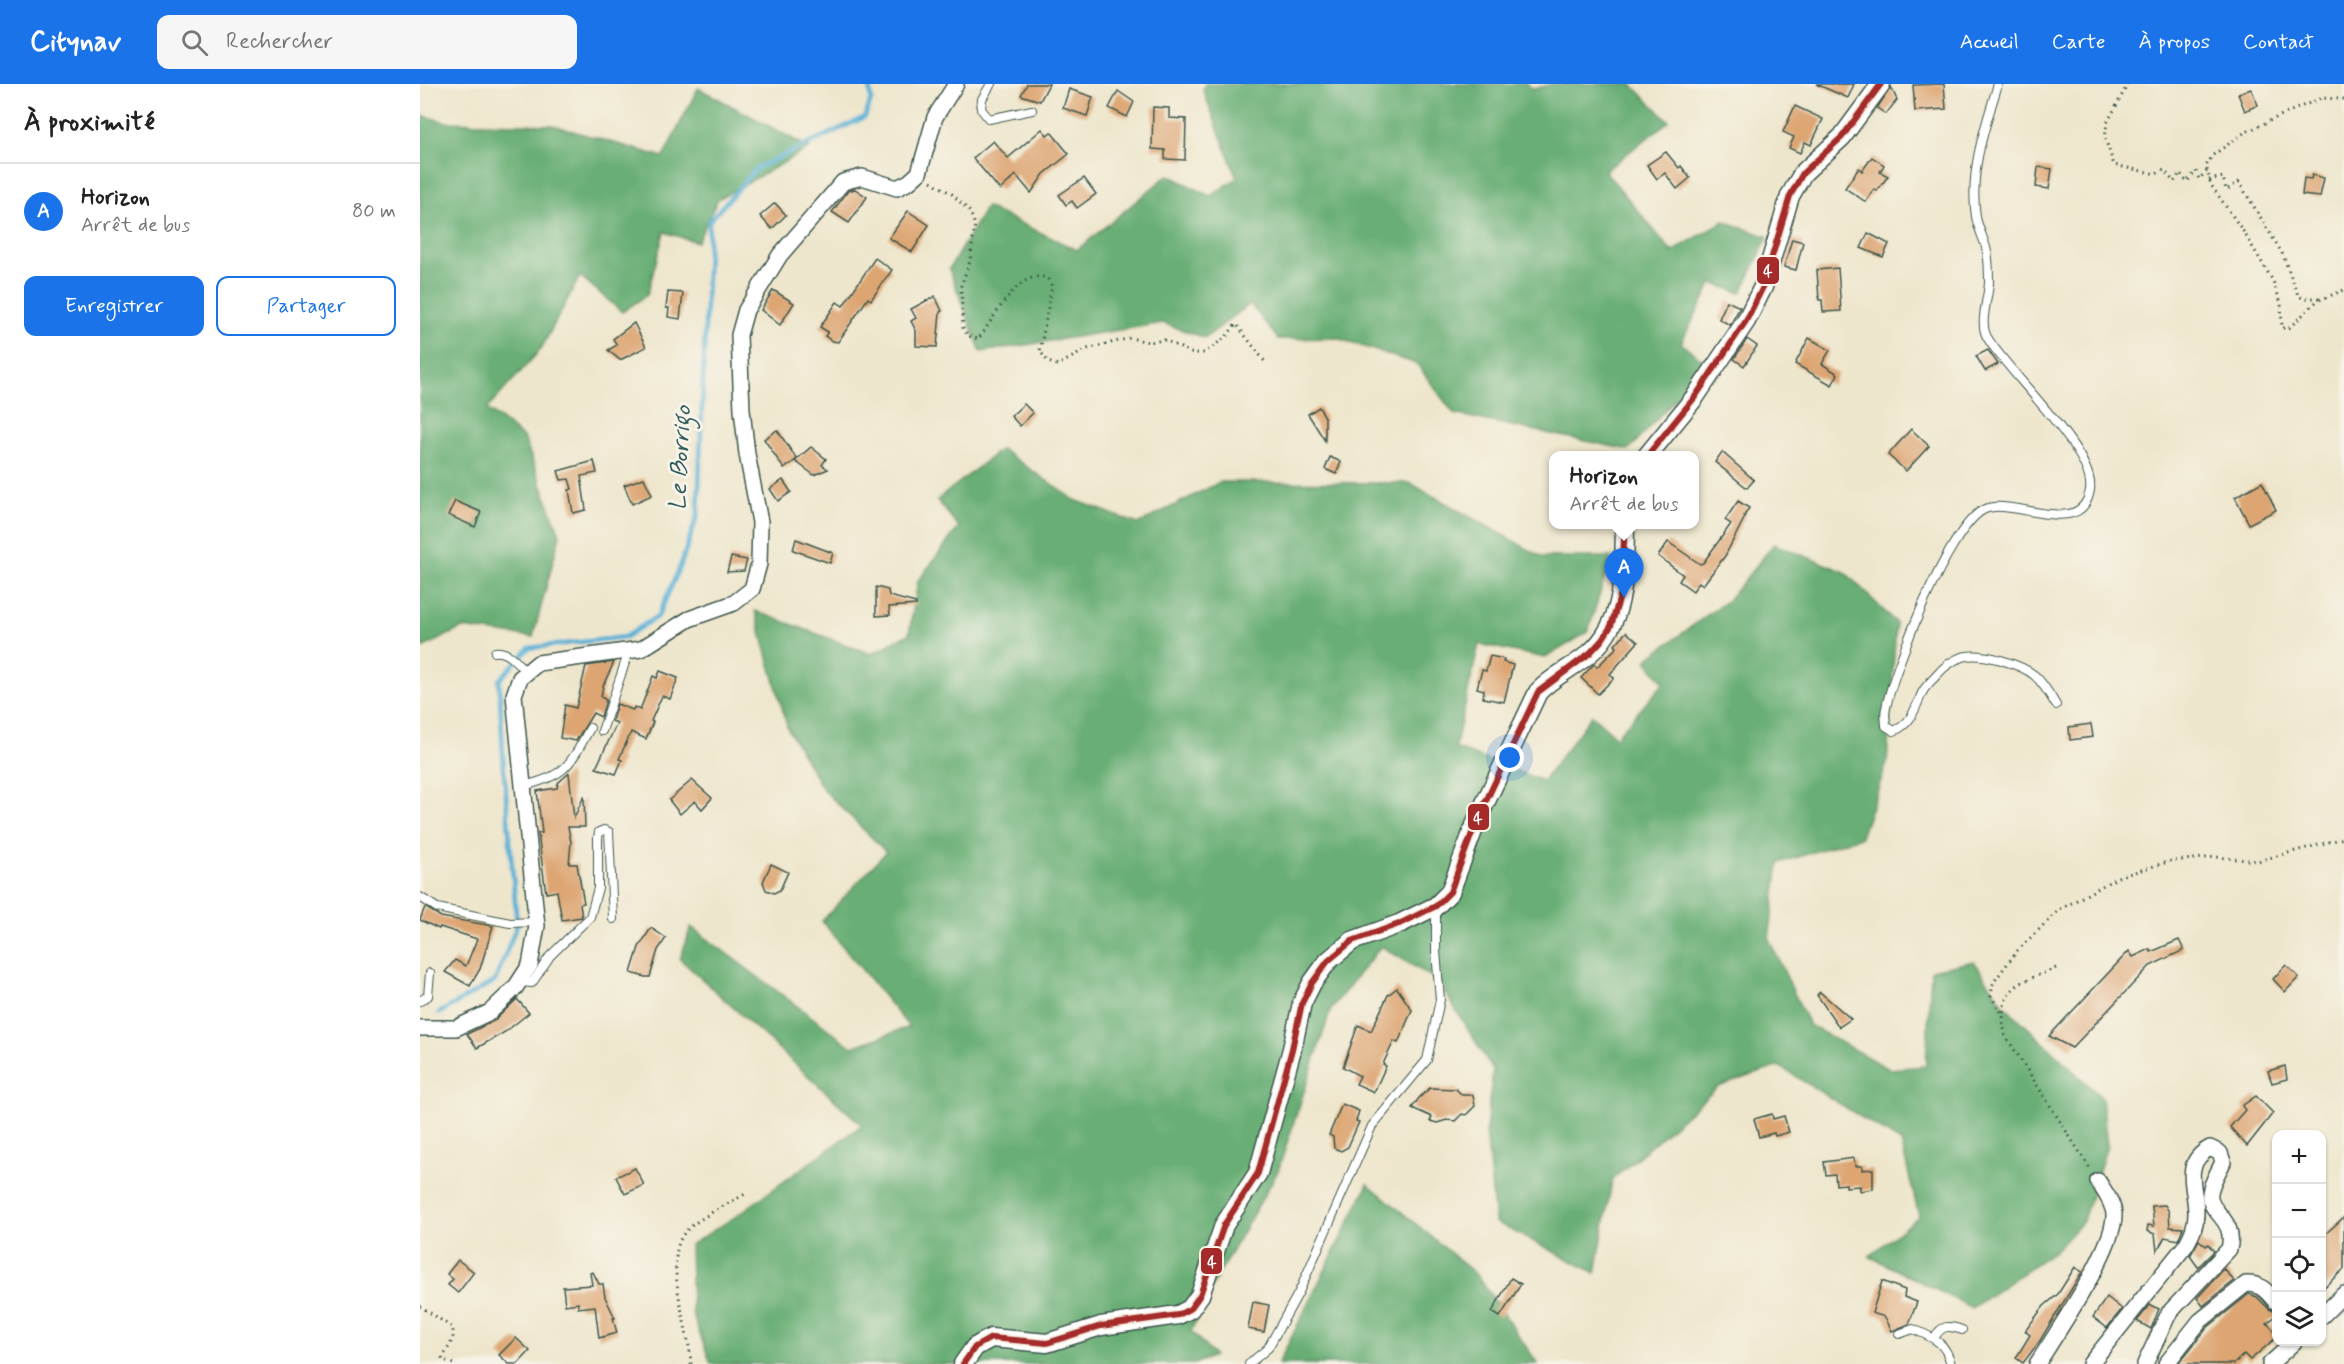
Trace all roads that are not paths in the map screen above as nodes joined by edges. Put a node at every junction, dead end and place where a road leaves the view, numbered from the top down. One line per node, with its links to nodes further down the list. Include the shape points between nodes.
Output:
1 (956, 84): 8 (street, via 935,117 919,173 897,188 862,177 843,182 780,255 746,310 739,334 742,410 760,522 759,564 752,589 734,603 689,619 641,649)
2 (991, 84): 5 (lane, via 981,109 989,118)
3 (1881, 84): 6 (street, via 1842,137 1803,173 1790,196 1763,287 1746,321 1695,398)
4 (1998, 84): 11 (lane, via 1977,154 1974,182 1976,218 1988,252 1986,335 2060,428 2087,469 2090,489 2084,504 2072,513 2053,516 2004,506 1991,506 1979,512 1961,534 1933,583 1905,647 1885,710 1886,726 1894,731 1903,727 1924,689 1944,666 1961,656 1980,655 2024,667 2046,688)
5 (1032, 110)
6 (1651, 451)
7 (1625, 529): 16 (street, via 1621,599 1612,625 1590,654 1538,692 1477,820 1450,892)
8 (629, 651): 10 (street, via 538,663); 13 (lane)
9 (495, 652): 10 (lane, via 507,654)
10 (523, 670): 14 (street, via 514,695)
11 (2056, 705)
12 (591, 728): 14 (lane, via 564,769 547,780)
13 (602, 731)
14 (522, 786): 18 (street)
15 (420, 897): 18 (lane, via 437,908)
16 (1436, 906): 31 (street, via 1352,941 1328,961 1312,983 1302,1003 1258,1173 1224,1225 1200,1295 1190,1309 1178,1315 1101,1326 1047,1343 991,1338 975,1347); 32 (lane, via 1440,1000 1427,1060 1372,1126 1299,1292 1268,1348)
17 (613, 919): 20 (lane, via 609,832 604,830 598,838 598,888 590,917 550,956 532,983)
18 (534, 923): 20 (street, via 530,965)
19 (430, 973): 21 (lane, via 428,996)
20 (519, 982): 22 (street, via 490,1012 456,1028)
21 (420, 1001)
22 (420, 1028)
23 (2098, 1181): 34 (street, via 2111,1202 2113,1231 2102,1257)
24 (2344, 1294): 26 (street)
25 (2272, 1297): 37 (street, via 2256,1283 2246,1284 2200,1321)
26 (2326, 1312)
27 (1962, 1330): 29 (lane, via 1948,1325)
28 (1899, 1334): 29 (lane, via 1913,1329)
29 (1934, 1338): 33 (lane, via 1947,1352)
30 (2289, 1346): 38 (street)
31 (963, 1364)
32 (1249, 1364)
33 (1951, 1364)
34 (2037, 1364)
35 (2090, 1364): 36 (street, via 2186,1245 2194,1230 2196,1212 2193,1166 2200,1154 2210,1148 2220,1153 2223,1162 2210,1191 2210,1201 2228,1224 2232,1237 2229,1249 2169,1313)
36 (2145, 1364)
37 (2166, 1364)
38 (2270, 1364)

